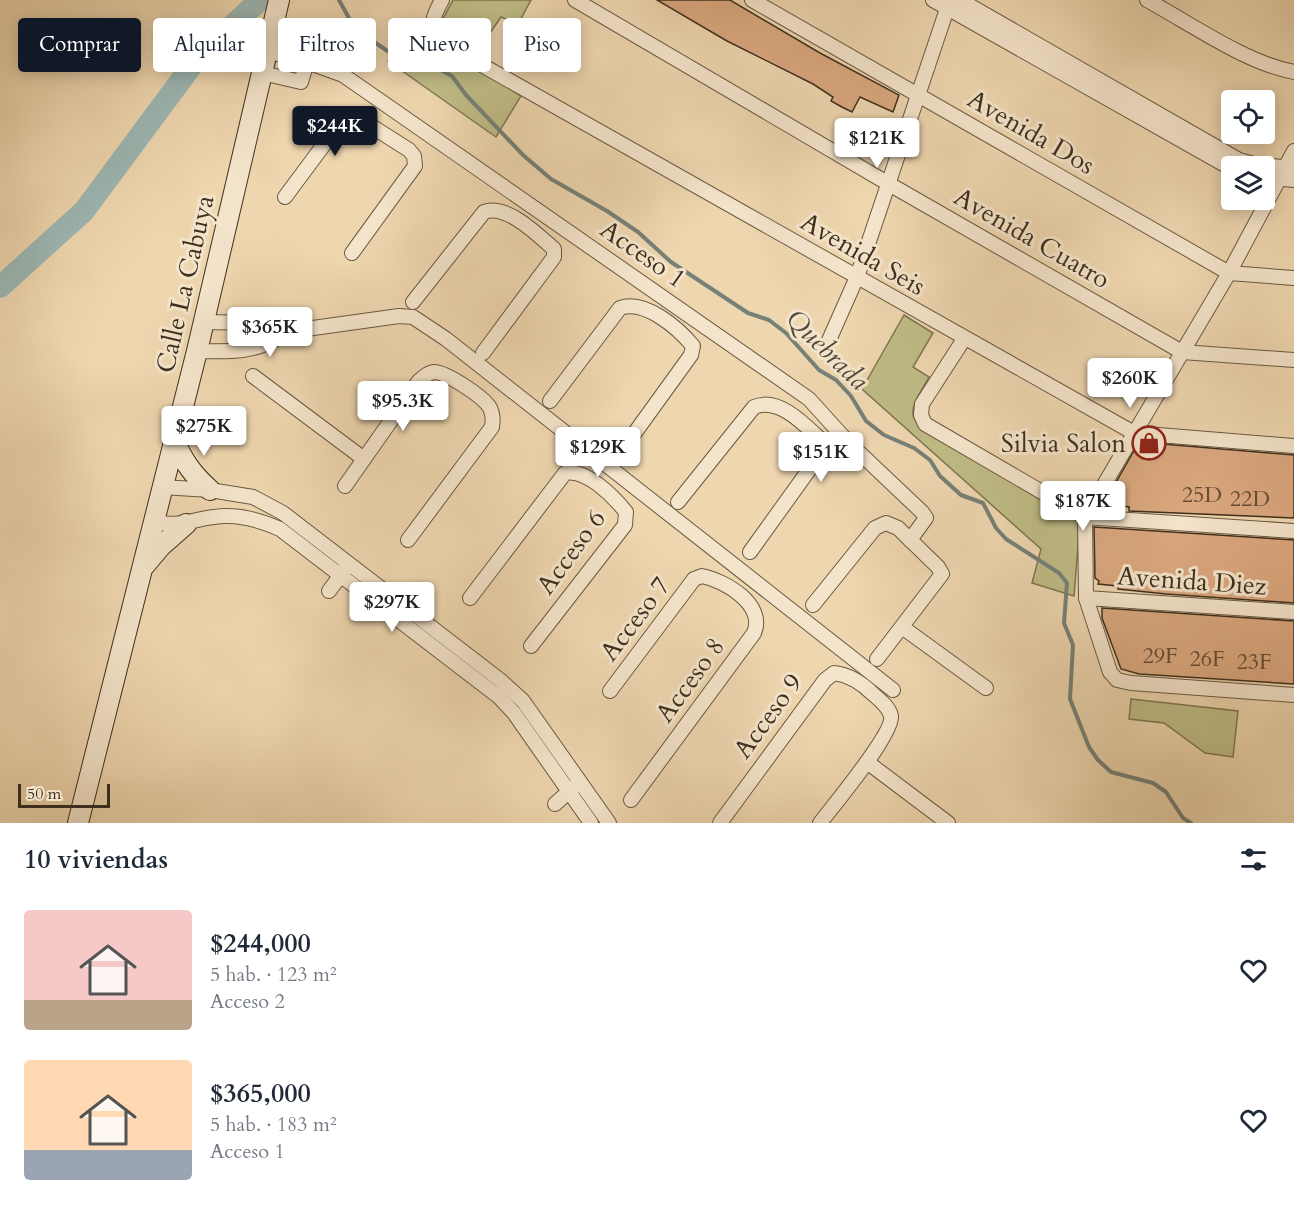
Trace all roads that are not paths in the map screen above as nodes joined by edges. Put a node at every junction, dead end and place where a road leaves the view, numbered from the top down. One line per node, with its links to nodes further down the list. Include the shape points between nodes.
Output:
1 (279, 0): 9 (street, Calle La Cabuya)
2 (442, 0): 28 (street, Avenida Seis, via 432,19 433,32 441,42)
3 (575, 0): 22 (street, Avenida Cuatro)
4 (752, 0): 15 (street, Avenida Dos)
5 (933, 0): 8 (street)
6 (960, 0): 20 (street, via 1239,159)
7 (1147, 0): 13 (street, via 1254,59)
8 (948, 4): 15 (street); 19 (street)
9 (267, 51): 10 (street, Acceso 1); 14 (street, Calle La Cabuya)
10 (278, 54)
11 (304, 72): 14 (street, via 301,82)
12 (335, 72): 16 (street, Acceso 1)
13 (1294, 72)
14 (262, 73): 33 (street, Calle La Cabuya)
15 (918, 96): 22 (street); 27 (street, Avenida Dos)
16 (405, 117): 17 (street); 24 (street, Acceso 1)
17 (389, 138): 23 (street, via 357,117 343,119); 26 (street, via 409,150 415,166)
18 (1294, 151): 20 (street)
19 (1221, 163)
20 (1286, 172): 21 (street); 27 (street)
21 (1294, 180)
22 (889, 184): 28 (street); 38 (street, Avenida Cuatro)
23 (285, 197)
24 (541, 213): 25 (street); 31 (street, Acceso 1)
25 (530, 228): 30 (street, via 499,210 484,212); 39 (street, via 554,249 554,257)
26 (352, 253)
27 (1228, 273): 29 (street, Avenida Dos); 38 (street)
28 (857, 277): 35 (street, Avenida Seis); 36 (street)
29 (1294, 278)
30 (413, 302)
31 (674, 304): 32 (street); 43 (street, Acceso 1)
32 (663, 319): 44 (street, via 636,306 620,308); 49 (street, via 693,346 691,355)
33 (204, 322): 34 (street, via 259,322); 37 (street, Calle La Cabuya)
34 (284, 332): 37 (street, via 260,346); 39 (street, via 413,317)
35 (964, 339): 46 (street, Avenida Seis); 57 (street, via 922,404 925,424)
36 (826, 347)
37 (197, 351): 47 (street, Calle La Cabuya)
38 (1182, 352): 40 (street, Avenida Cuatro); 46 (street)
39 (482, 359): 42 (street); 51 (street)
40 (1294, 360)
41 (253, 376): 50 (street)
42 (464, 387): 50 (street, via 448,375 427,374); 61 (street, via 489,406 492,427)
43 (809, 399): 45 (street); 62 (street, Acceso 1, via 922,512 926,518)
44 (550, 401)
45 (796, 418): 56 (street, via 771,404 754,408); 63 (street, via 823,442 824,449)
46 (1134, 433): 48 (street, Avenida Seis); 57 (street)
47 (174, 440): 53 (street, Calle La Cabuya); 55 (street, via 195,477)
48 (1294, 446)
49 (618, 456)
50 (364, 459): 52 (street)
51 (616, 471): 54 (street); 66 (street)
52 (345, 486)
53 (162, 487): 55 (street); 58 (street, Calle La Cabuya)
54 (602, 489): 69 (street, via 582,475 564,473); 74 (street, Acceso 6, via 626,512 625,525)
55 (210, 490): 65 (street, via 253,497 284,513)
56 (678, 502)
57 (1085, 517): 60 (street); 70 (street)
58 (153, 522): 59 (street); 64 (street, Calle La Cabuya)
59 (186, 524): 64 (street); 65 (street, via 222,516 264,522)
60 (1294, 531)
61 (408, 540)
62 (910, 540): 71 (street, via 886,523 875,528); 73 (street, via 942,574)
63 (750, 552)
64 (142, 569): 87 (street, Calle La Cabuya)
65 (345, 569): 68 (street); 83 (street, via 508,687); 84 (street, via 499,697)
66 (745, 573): 67 (street); 76 (street)
67 (732, 589): 80 (street, Acceso 7, via 708,577 694,579); 85 (street, Acceso 8, via 753,607 758,625)
68 (329, 591)
69 (470, 598)
70 (1086, 598): 72 (street, Avenida Diez); 81 (street, via 1110,672 1117,680)
71 (813, 605)
72 (1294, 612)
73 (902, 627): 75 (street); 77 (street)
74 (531, 646)
75 (877, 659)
76 (878, 677): 78 (street); 79 (street)
77 (986, 688)
78 (869, 690): 82 (street, via 888,708 891,725); 90 (street, Acceso 9, via 846,674 834,672 825,680)
79 (893, 690)
80 (610, 691)
81 (1294, 695)
82 (867, 762): 91 (street); 92 (street)
83 (581, 782): 84 (street); 89 (street)
84 (569, 792): 86 (street); 88 (street)
85 (631, 800)
86 (555, 804)
87 (78, 823)
88 (591, 823)
89 (609, 823)
90 (720, 823)
91 (820, 823)
92 (948, 823)

